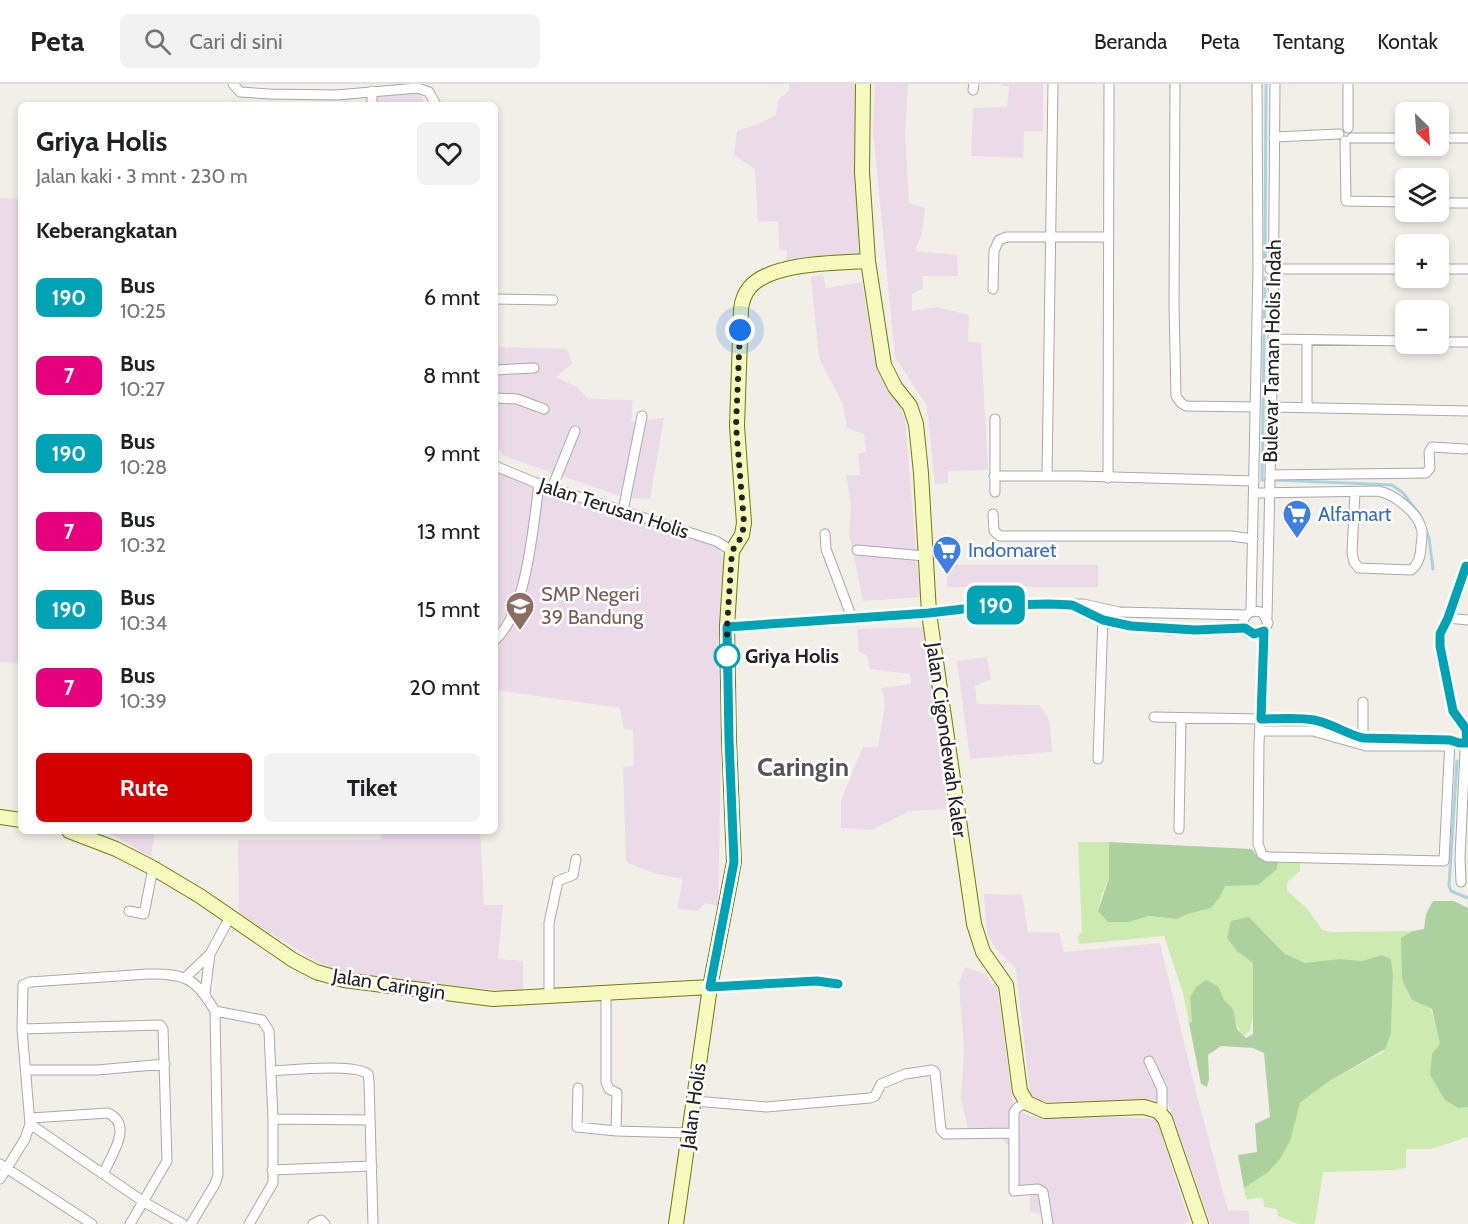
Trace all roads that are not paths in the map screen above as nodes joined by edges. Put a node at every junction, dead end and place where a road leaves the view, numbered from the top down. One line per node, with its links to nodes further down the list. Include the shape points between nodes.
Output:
1 (233, 84): 11 (street)
2 (863, 84): 26 (main road, Jalan Cigondewah Kaler, via 862,172)
3 (1053, 84): 24 (street)
4 (1109, 84): 25 (street)
5 (1175, 84): 43 (street, via 1176,396 1186,406)
6 (1257, 84): 27 (street, Bulevar Taman Holis Indah)
7 (1275, 84): 16 (street, Bulevar Taman Holis Indah)
8 (1348, 84): 17 (street)
9 (379, 88): 10 (street); 12 (street, via 336,95); 15 (street)
10 (430, 88)
11 (245, 93): 12 (street); 13 (street)
12 (306, 94): 14 (street)
13 (246, 102)
14 (306, 102)
15 (373, 102)
16 (1274, 137): 17 (street); 28 (street, Bulevar Taman Holis Indah)
17 (1345, 138): 18 (street); 21 (street, via 1346,201)
18 (1395, 138)
19 (1449, 138): 20 (street)
20 (1468, 138)
21 (1395, 202)
22 (1449, 202): 23 (street)
23 (1468, 203)
24 (1051, 237): 25 (street); 32 (street, via 999,240 994,251); 55 (street)
25 (1108, 237): 56 (street)
26 (868, 261): 68 (main road, via 785,270 759,280 743,297 736,426 744,523 742,536); 69 (main road, Jalan Cigondewah Kaler, via 884,365 910,406 916,424)
27 (1258, 268): 28 (street); 43 (street, Bulevar Taman Holis Indah)
28 (1273, 269): 29 (street); 35 (street, Bulevar Taman Holis Indah)
29 (1395, 269)
30 (1449, 269): 31 (street)
31 (1468, 269)
32 (993, 289)
33 (498, 299): 34 (street)
34 (553, 300)
35 (1272, 339): 36 (street); 44 (street, Bulevar Taman Holis Indah)
36 (1307, 340): 37 (street); 45 (street)
37 (1395, 341)
38 (1449, 342): 39 (street)
39 (1468, 342)
40 (534, 368): 41 (street)
41 (498, 370)
42 (498, 398): 46 (street, via 517,399)
43 (1255, 407): 57 (street, Bulevar Taman Holis Indah)
44 (1271, 407): 45 (street); 53 (street, Bulevar Taman Holis Indah)
45 (1307, 407): 47 (street)
46 (544, 409)
47 (1468, 411)
48 (642, 416): 63 (street)
49 (995, 419): 54 (street)
50 (575, 431): 59 (street)
51 (1465, 449): 53 (street, via 1432,447 1426,473)
52 (498, 467): 58 (street, Jalan Terusan Holis)
53 (1270, 475): 62 (street, Bulevar Taman Holis Indah)
54 (994, 476): 55 (street); 60 (street)
55 (1047, 476): 56 (street)
56 (1108, 478): 57 (street)
57 (1254, 481): 62 (street, Bulevar Taman Holis Indah)
58 (539, 484): 59 (street, Jalan Terusan Holis); 81 (street, via 521,590 510,623)
59 (552, 488): 63 (street, Jalan Terusan Holis)
60 (995, 492)
61 (1355, 492): 61 (street, via 1389,493 1417,519 1422,530 1421,553 1411,570 1359,568 1354,562); 62 (street)
62 (1262, 493): 66 (street, Bulevar Taman Holis Indah); 75 (street, Bulevar Taman Holis Indah)
63 (623, 511): 68 (street, Jalan Terusan Holis)
64 (993, 514): 66 (street, via 994,531 1000,536)
65 (825, 534): 74 (street, via 826,549)
66 (1253, 538): 72 (street, Bulevar Taman Holis Indah)
67 (857, 550): 69 (street)
68 (732, 551): 78 (main road, Jalan Holis)
69 (925, 556): 71 (main road, Jalan Cigondewah Kaler)
70 (1466, 566): 76 (street)
71 (929, 613): 73 (street, via 1002,605 1072,605); 74 (street); 115 (main road, Jalan Cigondewah Kaler, via 974,924 983,952 1006,985 1018,1084)
72 (1248, 613): 73 (street); 75 (street, via 1257,610); 79 (street)
73 (1103, 615): 79 (street, via 1131,626); 89 (street)
74 (852, 618): 78 (street)
75 (1267, 618): 80 (street)
76 (1448, 618): 77 (street); 88 (street, via 1440,634 1440,646 1453,711 1466,729)
77 (1468, 620)
78 (727, 627): 103 (main road, Jalan Holis, via 734,862)
79 (1245, 628): 80 (street, via 1254,634)
80 (1264, 631): 85 (street)
81 (498, 637)
82 (1363, 702): 87 (street)
83 (1154, 717): 84 (street)
84 (1180, 718): 85 (street); 92 (street)
85 (1261, 719): 86 (street); 87 (street, via 1314,720)
86 (1261, 731): 88 (street, via 1313,731 1366,746); 95 (street, via 1258,835 1262,854)
87 (1363, 738): 88 (street)
88 (1459, 743): 95 (street); 95 (street, via 1443,849)
89 (1098, 759)
90 (0, 817): 91 (main road)
91 (18, 820)
92 (1179, 829)
93 (77, 834): 96 (main road, Jalan Caringin)
94 (576, 859): 106 (street, via 573,875 558,881 550,911)
95 (1452, 860): 97 (street)
96 (153, 868): 98 (street, via 144,914); 99 (main road, Jalan Caringin)
97 (1461, 882)
98 (129, 911)
99 (231, 917): 100 (street); 106 (main road, Jalan Caringin, via 293,960 344,980 488,998)
100 (210, 954): 101 (street); 104 (street)
101 (186, 977): 104 (street); 108 (street, via 156,974 25,983)
102 (838, 984): 103 (street, via 817,981)
103 (710, 987): 105 (main road, Jalan Caringin); 114 (main road, Jalan Holis)
104 (205, 993): 107 (street)
105 (606, 994): 106 (main road, Jalan Caringin); 120 (street, via 606,1082 617,1093)
106 (549, 996)
107 (215, 1011): 112 (street, via 266,1024); 132 (street, via 218,1175)
108 (22, 1029): 110 (street, via 160,1025 164,1030); 111 (street)
109 (1149, 1061): 116 (street, via 1162,1089)
110 (165, 1064): 111 (street, via 97,1070); 128 (street, via 167,1161)
111 (26, 1070): 119 (street)
112 (271, 1071): 117 (street); 118 (street, via 365,1072 369,1081)
113 (578, 1088): 120 (street, via 577,1127)
114 (694, 1101): 121 (main road, Jalan Holis); 122 (street, via 766,1107 870,1098 881,1084 905,1074 932,1070 941,1130 945,1134)
115 (1027, 1103): 116 (main road, via 1046,1111 1144,1107); 122 (street, via 1014,1112)
116 (1162, 1115): 139 (main road)
117 (273, 1119): 118 (street); 125 (street)
118 (370, 1120): 124 (street)
119 (30, 1121): 123 (street, via 26,1138); 126 (street); 126 (street, via 108,1113 116,1117 122,1131)
120 (616, 1131): 121 (street)
121 (689, 1133): 137 (main road, Jalan Holis)
122 (1013, 1133): 138 (street, via 1014,1191 1043,1192)
123 (4, 1166): 127 (street); 129 (street)
124 (372, 1166): 125 (street); 136 (street)
125 (272, 1170): 133 (street, via 271,1188)
126 (103, 1174): 128 (street)
127 (0, 1179)
128 (144, 1202): 130 (street); 131 (street)
129 (92, 1224)
130 (130, 1224)
131 (183, 1224)
132 (191, 1224)
133 (249, 1224)
134 (313, 1224): 135 (street, via 321,1220)
135 (326, 1224)
136 (373, 1224)
137 (676, 1224)
138 (1048, 1224)
139 (1201, 1224)

